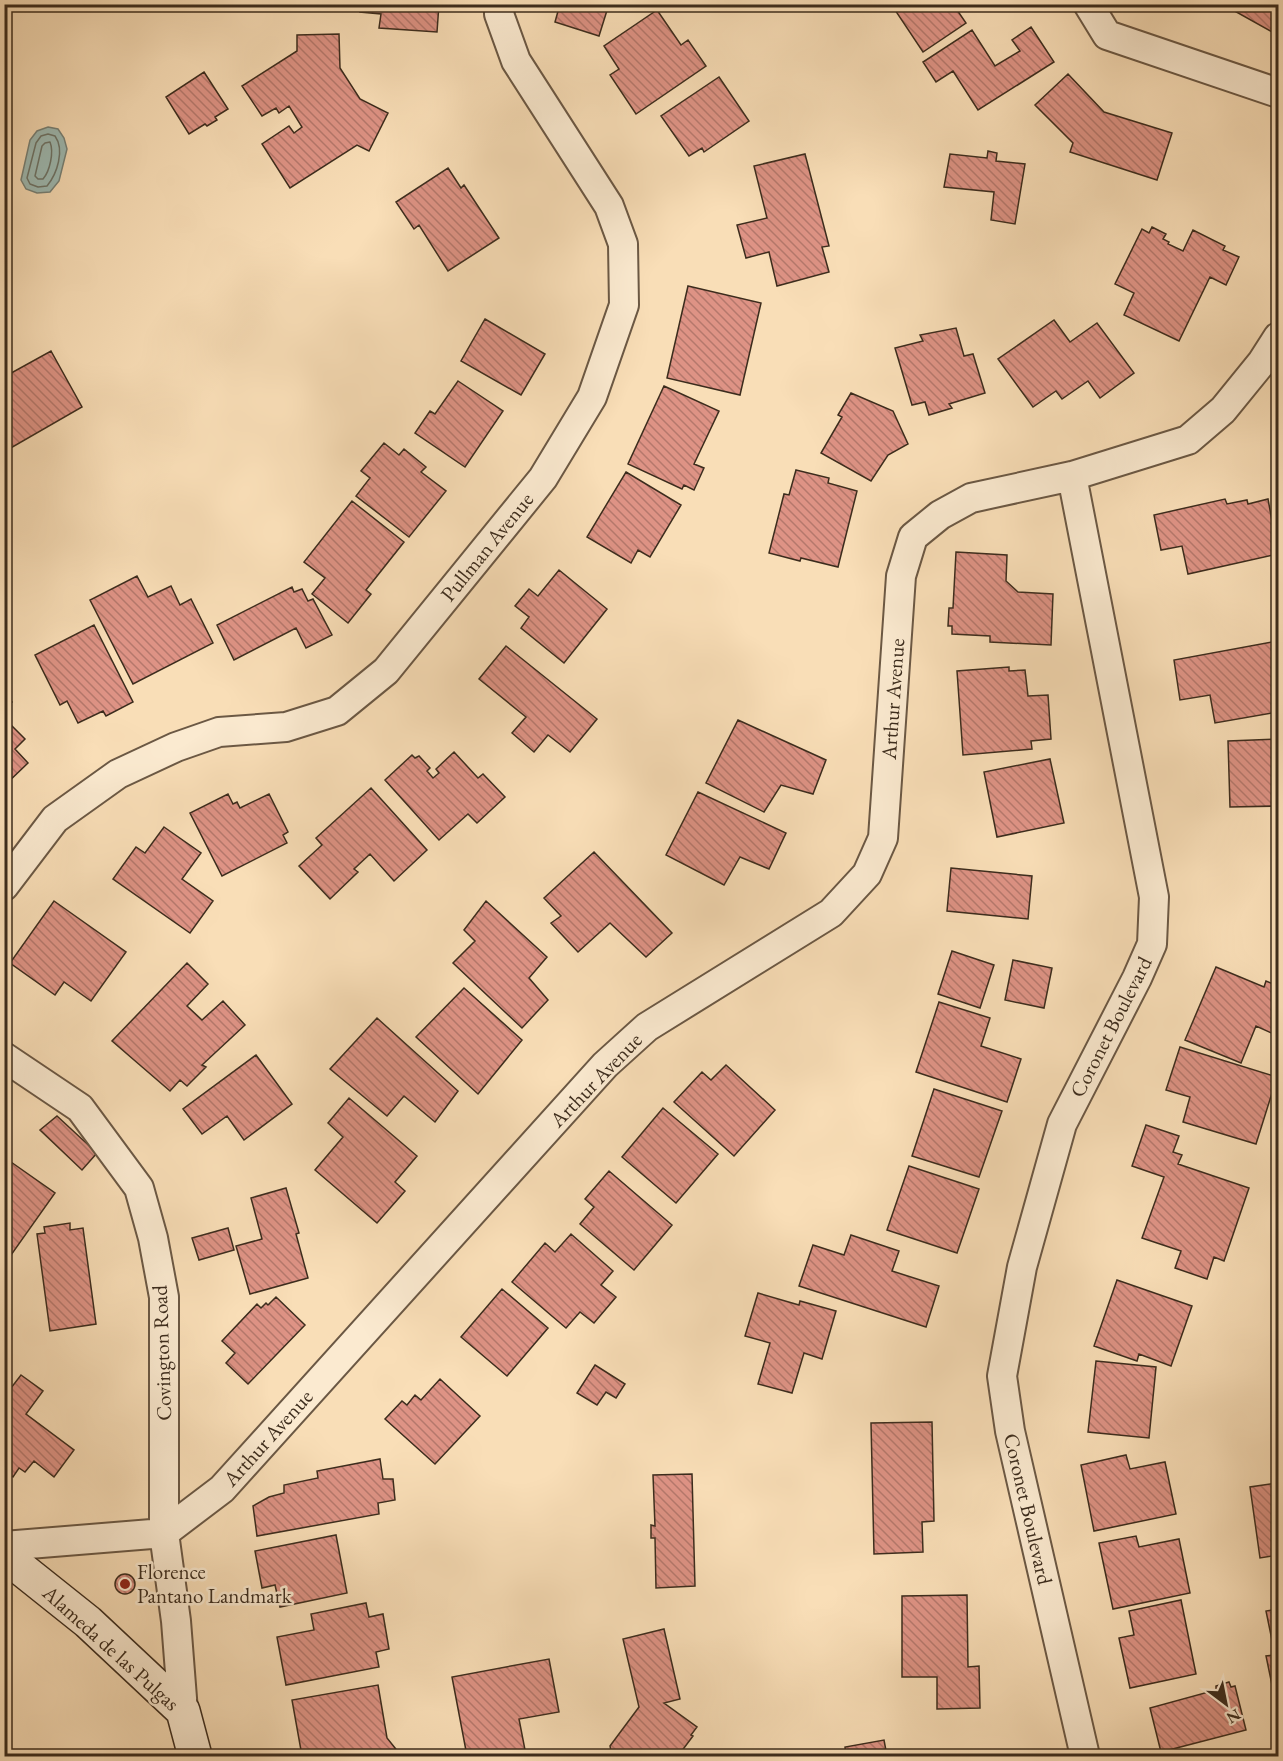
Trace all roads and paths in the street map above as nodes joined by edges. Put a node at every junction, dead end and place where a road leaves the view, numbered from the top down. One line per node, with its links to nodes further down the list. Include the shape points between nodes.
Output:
1 (501, 4): 6 (street, Pullman Avenue, via 499,14 516,61 609,206 623,244 624,305 592,397 543,478 386,671 337,711 286,727 219,732 118,774 55,819)
2 (1088, 4): 3 (street, via 1107,35)
3 (1278, 93)
4 (1278, 337): 5 (street, via 1223,410 1188,440)
5 (1072, 476): 8 (street, Arthur Avenue, via 971,498 940,514 913,537 901,576 883,838 867,874 831,913 647,1027 605,1065 222,1489); 13 (street, Coronet Boulevard, via 1154,897 1152,944 1062,1124 1022,1268 1002,1376 1010,1431)
6 (4, 886)
7 (4, 1057): 8 (street, Covington Road, via 80,1108 139,1188 164,1297)
8 (164, 1533): 9 (street); 11 (street, Covington Road)
9 (4, 1546)
10 (4, 1555): 11 (main road, Alameda de las Pulgas, via 88,1622)
11 (183, 1711): 12 (main road, Alameda de las Pulgas)
12 (195, 1756)
13 (1085, 1756)

